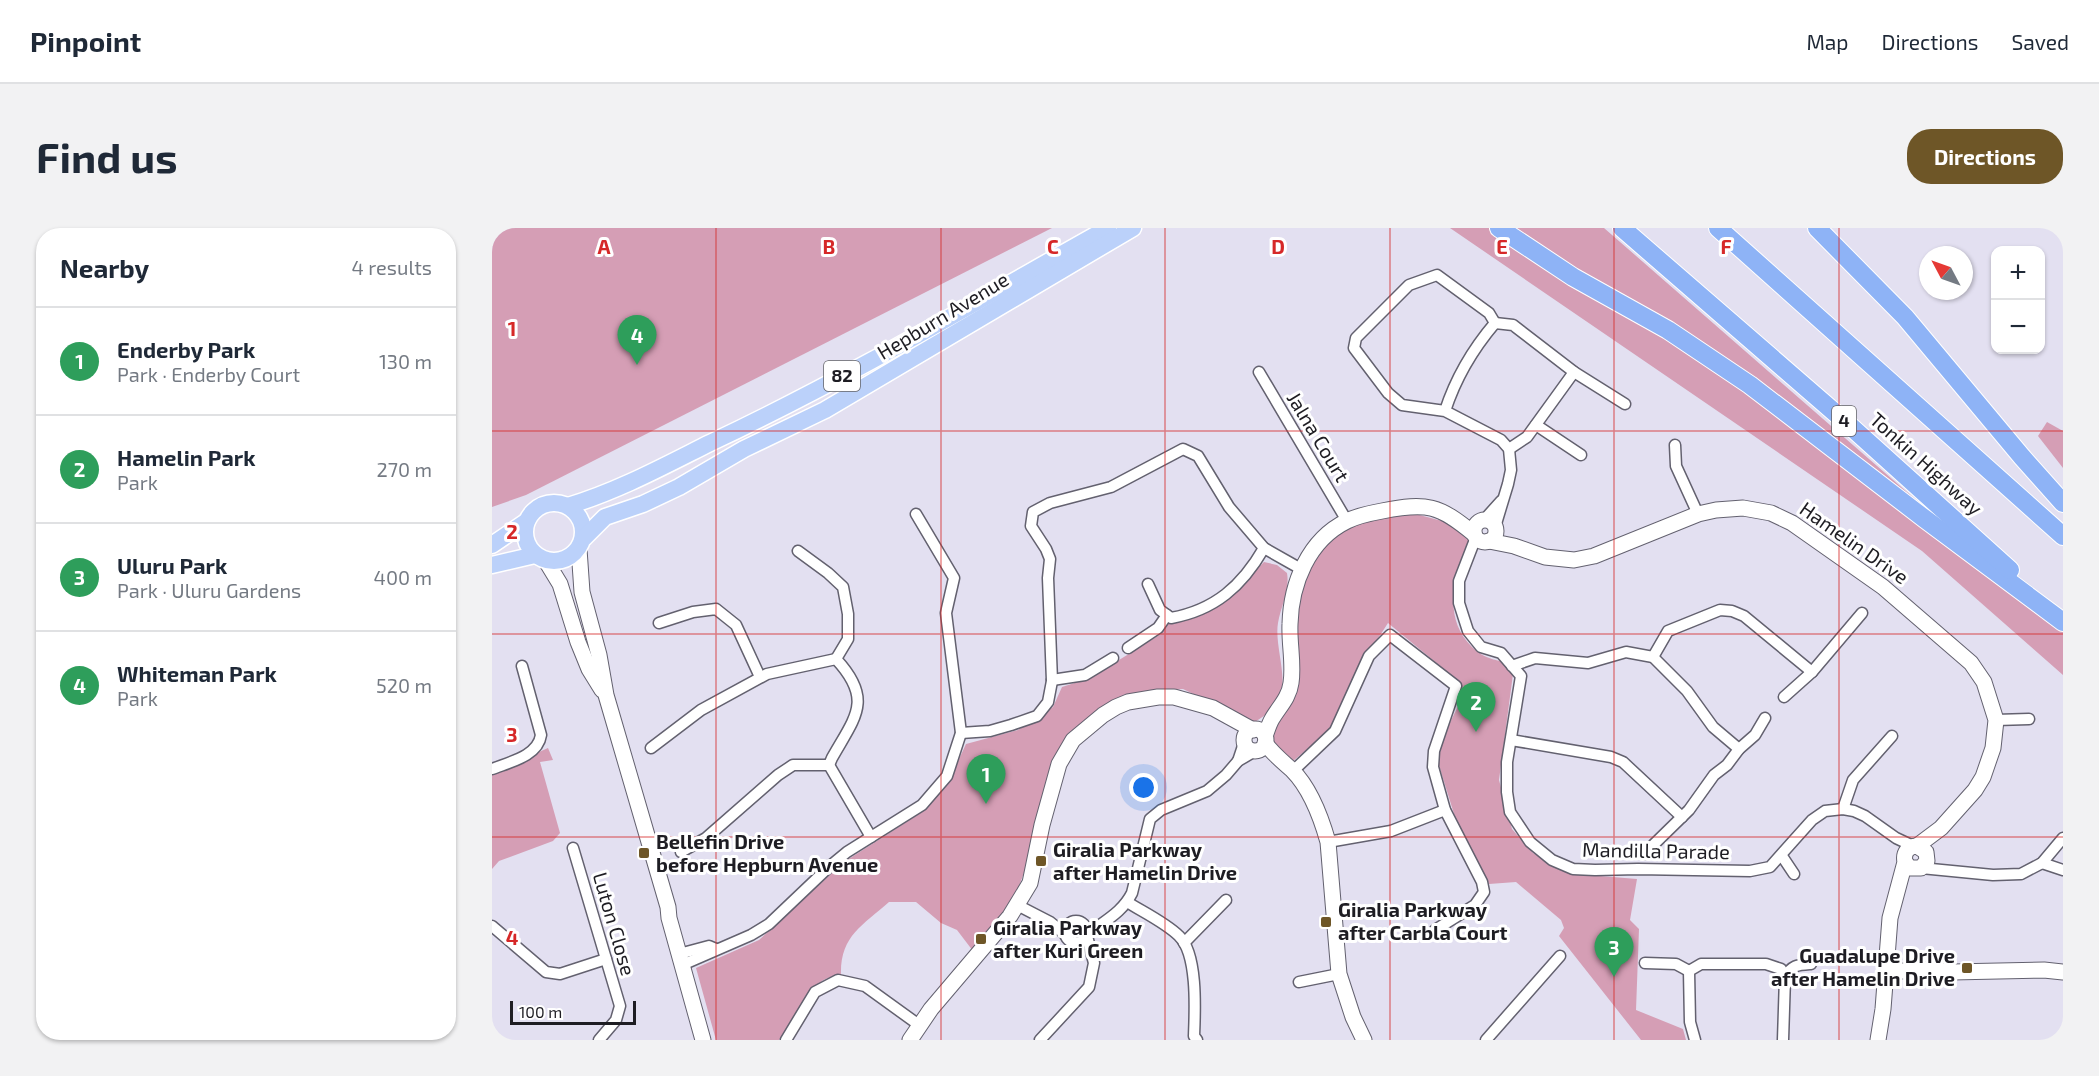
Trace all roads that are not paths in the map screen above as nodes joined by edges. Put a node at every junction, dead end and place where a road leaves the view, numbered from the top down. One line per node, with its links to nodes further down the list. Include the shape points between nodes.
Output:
1 (1108, 228): 19 (main road, Hepburn Avenue / 82, via 750,424 601,496)
2 (1133, 228): 26 (main road, Hepburn Avenue / 82, via 825,410 744,449 679,487 606,517)
3 (1499, 228): 8 (highway)
4 (1515, 228): 8 (highway)
5 (1622, 228): 36 (highway, Tonkin Highway / 4)
6 (1718, 228): 25 (highway, Tonkin Highway)
7 (1817, 228): 18 (highway, via 1905,317)
8 (1543, 256): 37 (highway, via 1668,330 1750,385)
9 (1495, 323): 11 (street, via 1513,325); 13 (street, via 1465,363); 13 (street, via 1489,313 1437,275 1409,285 1356,338 1354,348 1401,405)
10 (1258, 372): 23 (street, Jalna Court)
11 (1574, 372): 12 (street); 14 (street)
12 (1624, 404)
13 (1445, 411): 16 (street, via 1501,440)
14 (1536, 425): 16 (street); 17 (street)
15 (1675, 445): 21 (street, via 1676,466)
16 (1509, 449): 24 (street, via 1511,470 1504,498)
17 (1581, 455)
18 (2063, 503)
19 (568, 506): 22 (main road, 82, via 557,502 544,504); 26 (main road, via 583,525)
20 (916, 514): 53 (street, via 954,578 946,613)
21 (1698, 514): 24 (street, Hamelin Drive, via 1594,556 1574,560 1545,557); 52 (street, Hamelin Drive, via 1743,508 1771,513 1792,523 1883,587 1971,663 1984,682)
22 (527, 521): 27 (main road, 82); 30 (main road, via 527,545)
23 (1347, 521): 24 (street, Hamelin Drive, via 1403,507 1432,507); 32 (street, Hamelin Drive, via 1321,541)
24 (1485, 531): 44 (street, via 1459,581 1459,603 1468,631 1481,647 1501,653)
25 (2063, 536)
26 (581, 543): 30 (main road, 82, via 570,558 558,562); 48 (street, via 582,592)
27 (492, 544)
28 (1264, 548): 32 (street); 35 (street, via 1242,581 1216,602 1192,614 1172,618); 47 (street, via 1230,507 1198,456 1183,449 1111,487 1050,503 1034,512 1031,526 1050,560)
29 (798, 551): 42 (street, via 843,587 848,639)
30 (540, 558): 31 (main road, 82, via 506,560); 48 (street, via 560,584 589,669)
31 (492, 566)
32 (1301, 569): 55 (street, Hamelin Drive, via 1291,604 1289,693)
33 (1148, 584): 35 (street, via 1160,610)
34 (1862, 613): 45 (street)
35 (1167, 615): 39 (street, via 1158,628)
36 (2063, 617)
37 (2063, 622)
38 (659, 623): 46 (street, via 716,609 736,625)
39 (1128, 648)
40 (1113, 657): 47 (street, via 1085,675)
41 (1653, 657): 44 (street, via 1626,652 1588,663 1535,658); 45 (street, via 1668,631 1720,610 1732,611 1744,616); 58 (street, via 1687,691 1713,727)
42 (836, 659): 46 (street); 59 (street, via 849,673 858,693 857,714)
43 (522, 666): 60 (street, via 540,744 530,753)
44 (1512, 666): 56 (street, Mandilla Parade, via 1521,676)
45 (1812, 672): 49 (street)
46 (760, 677): 57 (street, via 701,710)
47 (1052, 680): 53 (street, via 1048,702 1037,716 990,731)
48 (606, 695): 87 (street)
49 (1784, 697)
50 (1765, 718): 58 (street, via 1755,735)
51 (2029, 719): 52 (street)
52 (1996, 720): 72 (street, Hamelin Drive, via 1993,748 1983,777)
53 (961, 733): 65 (street, via 947,776 922,805)
54 (1892, 736): 62 (street, via 1853,780)
55 (1255, 740): 61 (street); 77 (street, via 1207,791 1161,810 1150,819); 78 (street, via 1228,717 1190,700 1158,697 1128,702 1102,715 1073,740 1059,764 1030,883)
56 (1511, 740): 64 (street, via 1623,762); 71 (street, Mandilla Parade, via 1507,762 1510,812 1530,842 1552,860 1573,869 1750,871 1770,867)
57 (651, 748)
58 (1739, 749): 64 (street)
59 (829, 765): 65 (street); 69 (street, via 793,765 706,838)
60 (492, 769)
61 (1293, 771): 63 (street, via 1335,731 1369,656 1390,635 1456,686 1434,751 1433,767); 67 (street, via 1309,794)
62 (1843, 809): 71 (street, Mandilla Parade, via 1825,811 1812,820); 72 (street, via 1865,816)
63 (1444, 810): 67 (street, via 1391,831); 83 (street, via 1484,892 1474,905)
64 (1682, 817): 70 (street)
65 (871, 837): 87 (street, via 846,852 769,924 751,935 716,949 709,946)
66 (2063, 838): 73 (street)
67 (1328, 842): 94 (street)
68 (573, 848): 88 (street, Luton Close)
69 (681, 852)
70 (1644, 854)
71 (1782, 856): 75 (street)
72 (1916, 857): 73 (street, via 1952,871 1993,875 2021,874); 91 (street, Hamelin Drive, via 1897,892 1890,918)
73 (2042, 863): 74 (street)
74 (2063, 870)
75 (1794, 874)
76 (1226, 900): 85 (street)
77 (1127, 903): 80 (street); 85 (street, via 1178,935)
78 (1017, 905): 82 (street); 97 (street)
79 (1080, 921): 80 (street); 82 (street, via 1073,921); 84 (street, via 1085,924)
80 (1103, 922): 84 (street)
81 (492, 926): 88 (street, via 546,972 560,974)
82 (1067, 930): 84 (street, via 1071,941)
83 (1435, 930)
84 (1084, 938): 103 (street, via 1094,971 1089,987)
85 (1184, 943): 104 (street, via 1196,997)
86 (1560, 956): 106 (street)
87 (684, 958): 99 (street); 100 (street)
88 (606, 959): 98 (street, Luton Close, via 620,1006 616,1020)
89 (1645, 963): 92 (street, via 1676,964)
90 (1811, 964): 95 (street, via 1790,968)
91 (1886, 965): 93 (street, via 1909,971); 109 (street, Hamelin Drive)
92 (1689, 971): 95 (street, via 1701,964 1766,964 1781,969); 107 (street, via 1690,1023)
93 (2063, 972)
94 (1339, 974): 96 (street); 105 (street)
95 (1785, 977): 108 (street)
96 (1299, 982)
97 (919, 1025): 101 (street, via 865,986 838,980 815,992); 102 (street)
98 (599, 1040)
99 (703, 1040)
100 (711, 1040)
101 (786, 1040)
102 (909, 1040)
103 (1041, 1040)
104 (1197, 1040)
105 (1364, 1040)
106 (1486, 1040)
107 (1695, 1040)
108 (1783, 1040)
109 (1878, 1040)

